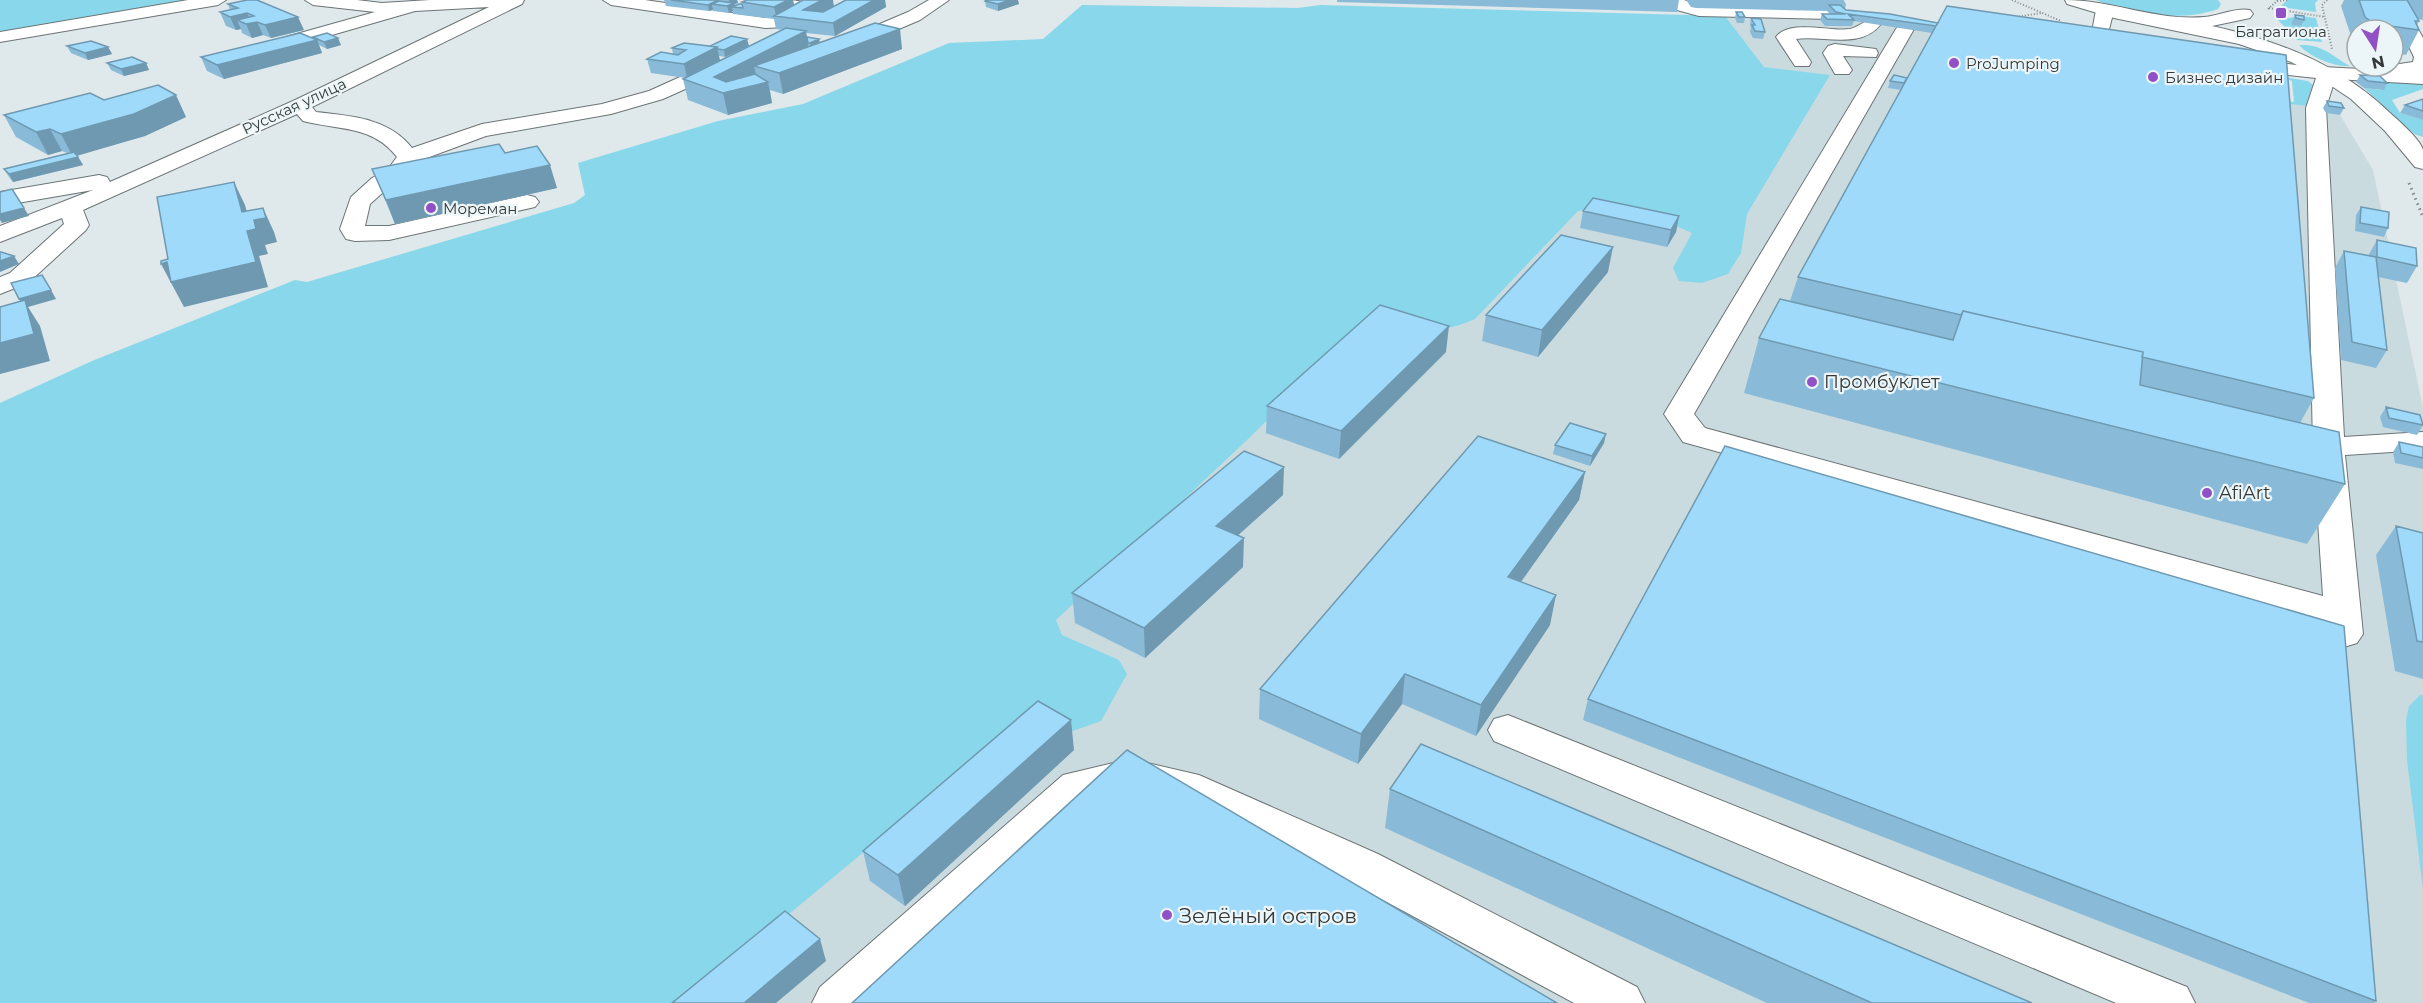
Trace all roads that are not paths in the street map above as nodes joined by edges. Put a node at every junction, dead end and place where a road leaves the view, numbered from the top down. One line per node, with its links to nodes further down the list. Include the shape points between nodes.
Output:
1 (218, 0): 17 (street)
2 (313, 0): 10 (street)
3 (505, 0): 12 (street)
4 (516, 0): 29 (street, Русская улица)
5 (611, 0): 6 (street, via 765,23 782,22 806,9)
6 (789, 0)
7 (941, 0): 20 (street, via 914,16)
8 (1675, 0): 14 (street, via 1700,11)
9 (2073, 0): 13 (street)
10 (349, 3): 12 (street)
11 (2244, 4): 15 (street, via 2214,21); 21 (street)
12 (409, 8): 22 (street)
13 (2105, 10): 15 (street); 19 (street)
14 (1858, 17): 18 (street, via 1911,17); 24 (street, via 1863,32 1856,35 1803,33 1785,37)
15 (2150, 19): 21 (street)
16 (2406, 22): 25 (street, via 2423,57 2421,67 2390,71)
17 (0, 37)
18 (1900, 37): 26 (street, via 1835,50 1832,53); 40 (street, via 1679,414 1694,435)
19 (2100, 37)
20 (835, 49)
21 (2276, 49): 25 (street)
22 (250, 53)
23 (2226, 61): 25 (street)
24 (1802, 62)
25 (2314, 67): 28 (street); 31 (street, via 2386,120); 39 (street)
26 (1842, 70)
27 (707, 72): 30 (street, via 656,95 604,110 482,130)
28 (2423, 78)
29 (300, 105): 30 (street, via 310,117 388,133); 32 (street, Русская улица)
30 (408, 157): 34 (street, via 396,174 358,202 352,229 355,234 389,233)
31 (2423, 162)
32 (137, 178): 33 (street); 35 (street, Русская улица)
33 (0, 199)
34 (526, 202)
35 (70, 207): 36 (street, Русская улица); 37 (street, via 77,225 19,278)
36 (0, 235)
37 (0, 286)
38 (2423, 441): 39 (street)
39 (2329, 447): 40 (street)
40 (2343, 614): 41 (street)
41 (2346, 661)
42 (1508, 730): 45 (street)
43 (837, 1003): 44 (street, via 1078,786 1130,775 1184,786 1362,867)
44 (1620, 1003)
45 (2170, 1003)

